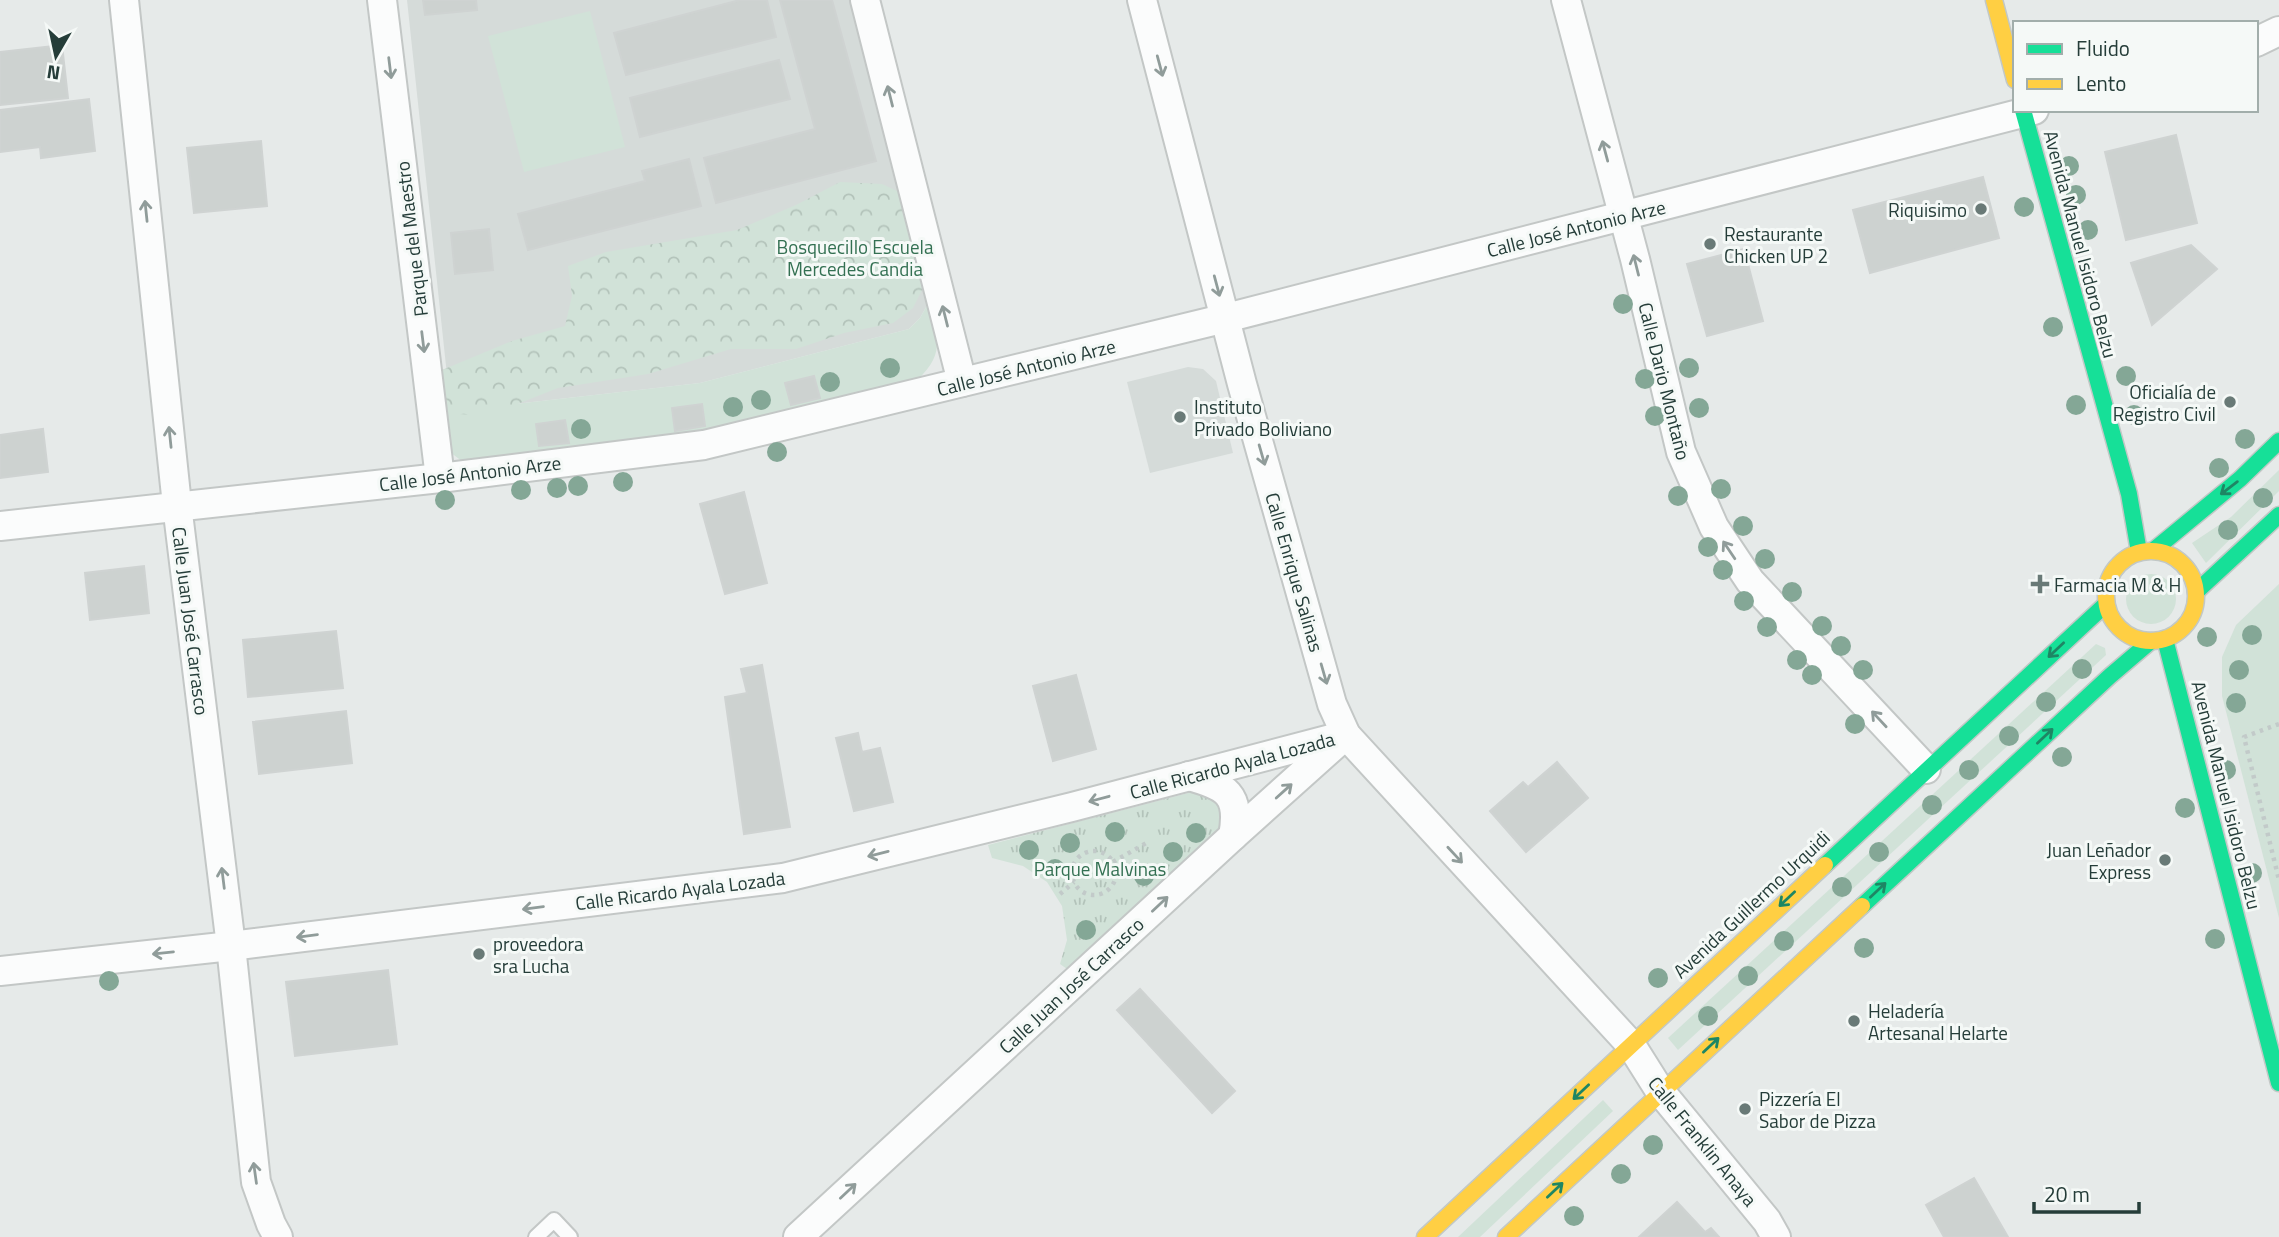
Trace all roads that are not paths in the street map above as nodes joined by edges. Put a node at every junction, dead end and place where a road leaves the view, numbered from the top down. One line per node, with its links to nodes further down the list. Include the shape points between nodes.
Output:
1 (124, 0): 17 (street, Calle Juan José Carrasco, one-way to 1)
2 (382, 0): 16 (street, Parque del Maestro, one-way to 16)
3 (865, 0): 14 (street, one-way to 3)
4 (1142, 0): 13 (street, Calle Enrique Salinas, one-way to 13)
5 (1566, 0): 12 (street, Calle Dario Montaño, one-way to 5)
6 (1994, 0): 9 (main road)
7 (2279, 31): 8 (street)
8 (2258, 41)
9 (2013, 72)
10 (2023, 112): 12 (street, Calle José Antonio Arze)
11 (2027, 112): 20 (main road, Avenida Manuel Isidoro Belzu)
12 (1622, 216): 13 (street, Calle José Antonio Arze); 25 (street, Calle Dario Montaño, one-way to 12, via 1750,581 1714,527 1681,452)
13 (1226, 318): 14 (street, Calle José Antonio Arze); 24 (street, Calle Enrique Salinas, one-way to 24, via 1329,690)
14 (962, 382): 16 (street, Calle José Antonio Arze, via 704,445)
15 (2279, 441): 20 (main road, one-way to 20, via 2240,479)
16 (440, 478): 17 (street, Calle José Antonio Arze)
17 (177, 505): 19 (street, Calle José Antonio Arze); 28 (street, Calle Juan José Carrasco, one-way to 17)
18 (2279, 514): 21 (main road)
19 (0, 526)
20 (2146, 551): 21 (main road, via 2175,557 2185,566); 22 (main road, via 2113,570)
21 (2196, 592): 23 (main road, via 2190,619 2182,629)
22 (2106, 604): 23 (main road, via 2125,633); 25 (main road, Avenida Guillermo Urquidi, one-way to 25)
23 (2158, 640): 31 (main road, Avenida Manuel Isidoro Belzu); 32 (main road, one-way to 23, via 2110,676)
24 (1346, 735): 26 (street, Calle Ricardo Ayala Lozada); 27 (street, Calle Juan José Carrasco, one-way to 24); 30 (street, Calle Enrique Salinas, one-way to 30)
25 (1926, 769): 30 (main road, Avenida Guillermo Urquidi, one-way to 30)
26 (1189, 776): 27 (street, via 1226,789 1234,802); 28 (street, Calle Ricardo Ayala Lozada, one-way to 28, via 783,878)
27 (1233, 836): 36 (street, Calle Juan José Carrasco, one-way to 27)
28 (231, 946): 29 (street, Calle Ricardo Ayala Lozada, one-way to 29); 33 (street, Calle Juan José Carrasco, one-way to 28, via 256,1182)
29 (0, 971)
30 (1631, 1045): 32 (street, Calle Franklin Anaya); 37 (main road, Avenida Guillermo Urquidi, one-way to 37)
31 (2279, 1083)
32 (1660, 1091): 38 (main road, one-way to 32); 39 (street, Calle Franklin Anaya)
33 (278, 1237)
34 (536, 1237): 35 (lane, via 554,1220)
35 (570, 1237)
36 (798, 1237)
37 (1425, 1237)
38 (1506, 1237)
39 (1776, 1237)

